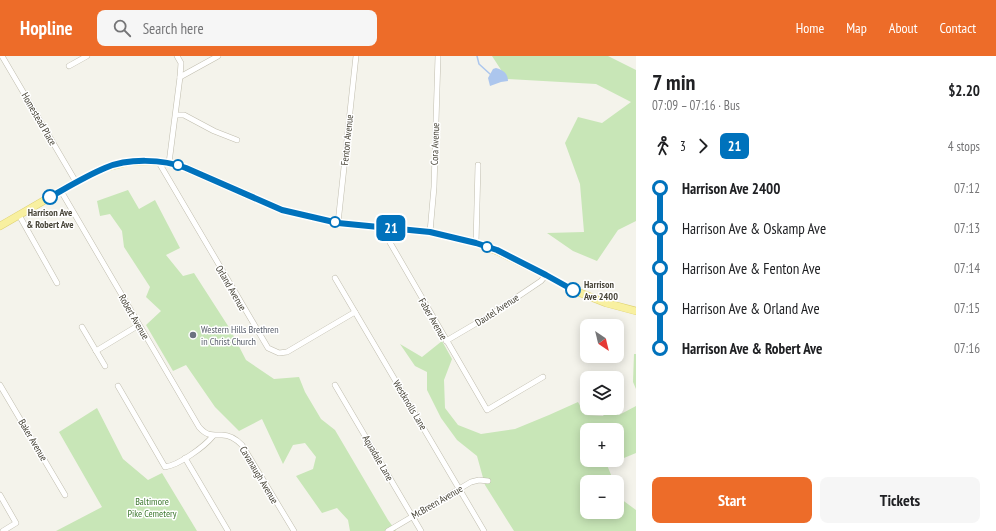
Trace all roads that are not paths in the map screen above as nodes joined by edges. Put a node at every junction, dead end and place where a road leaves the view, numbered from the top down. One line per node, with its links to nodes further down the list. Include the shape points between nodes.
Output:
1 (2, 56): 14 (street, Homestead Place)
2 (87, 56): 7 (street)
3 (177, 56): 8 (street, via 181,63)
4 (218, 56): 8 (street)
5 (356, 56): 17 (street, Fenton Avenue)
6 (438, 56): 20 (street, Cora Avenue)
7 (70, 66)
8 (180, 77): 9 (street)
9 (176, 115): 10 (street, via 184,115); 12 (street)
10 (238, 140)
11 (158, 161): 12 (main road); 14 (main road, via 112,165); 26 (street, Orland Avenue, via 268,348 275,352 287,352)
12 (169, 163): 17 (main road, via 272,206)
13 (478, 165): 21 (street)
14 (76, 182): 15 (main road)
15 (61, 191): 16 (main road); 27 (street, Robert Avenue)
16 (19, 215): 18 (main road); 24 (street)
17 (338, 223): 19 (main road)
18 (0, 226)
19 (381, 227): 20 (main road); 29 (street, Faber Avenue)
20 (430, 232): 21 (main road)
21 (476, 243): 22 (main road, via 497,250)
22 (546, 275): 25 (main road, via 589,297); 29 (street, Dautel Avenue, via 492,314)
23 (335, 278): 26 (street, Westknolls Lane)
24 (57, 283)
25 (636, 311)
26 (355, 312): 39 (street, Westknolls Lane)
27 (139, 325): 30 (street); 36 (street, Robert Avenue, via 200,427 205,433)
28 (82, 327): 30 (street)
29 (446, 341): 32 (street, Faber Avenue, via 487,410)
30 (96, 351): 31 (street)
31 (105, 366)
32 (543, 377)
33 (0, 385): 41 (street, Baker Avenue)
34 (335, 385): 42 (street, Aquadale Lane)
35 (118, 386): 37 (street, via 165,467)
36 (213, 436): 37 (street); 45 (street, Cavanaugh Avenue, via 229,436 242,445)
37 (185, 458): 44 (street)
38 (488, 481): 39 (street, McBreen Avenue, via 475,480)
39 (459, 489): 42 (street, McBreen Avenue); 48 (street, Westknolls Lane)
40 (0, 495): 43 (street, via 16,523)
41 (65, 495)
42 (412, 516): 46 (street, McBreen Avenue); 47 (street, Aquadale Lane)
43 (3, 531)
44 (228, 531)
45 (294, 531)
46 (388, 531)
47 (421, 531)
48 (484, 531)

